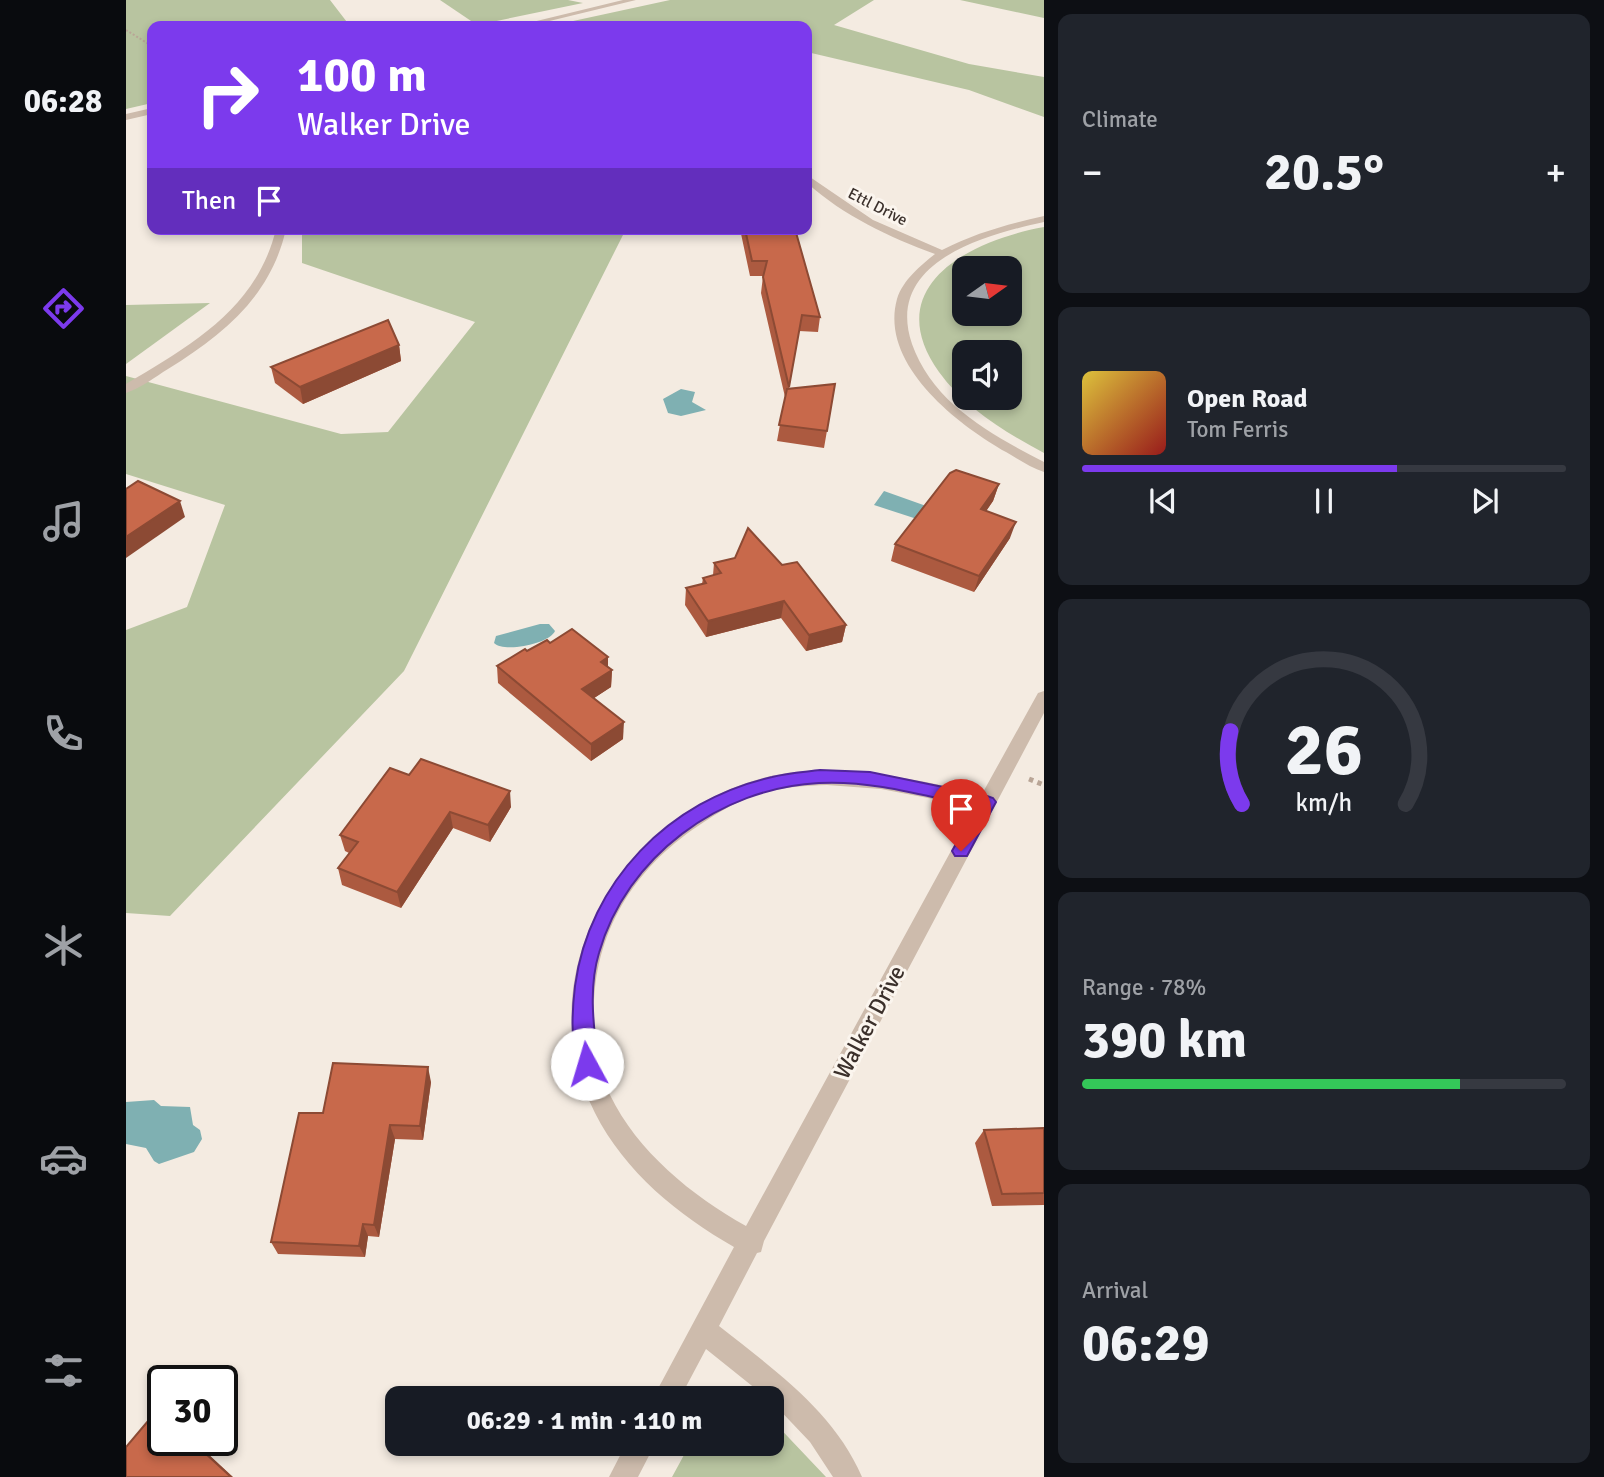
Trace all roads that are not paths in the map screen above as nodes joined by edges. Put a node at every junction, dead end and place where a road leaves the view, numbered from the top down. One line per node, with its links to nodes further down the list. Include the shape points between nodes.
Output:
1 (632, 0): 2 (street)
2 (542, 21)
3 (147, 112): 4 (street)
4 (126, 117)
5 (812, 182): 8 (street, Ettl Drive, via 839,205)
6 (1044, 219): 8 (street, via 988,231)
7 (279, 235): 9 (street, via 273,260 242,304 177,360)
8 (941, 253): 10 (street, via 918,272 900,309 908,354 940,397 970,424)
9 (126, 389)
10 (1044, 468)
11 (1044, 697): 12 (street, Walker Drive)
12 (987, 802): 13 (street, Walker Drive); 13 (street, via 870,779 820,776 772,783 727,798 676,829 638,862 607,906 589,955 582,1010 587,1064 607,1113 641,1159 683,1200)
13 (752, 1243): 14 (street, Walker Drive)
14 (703, 1330): 15 (street, Walker Drive); 18 (street, via 801,1408 837,1454)
15 (673, 1386)
16 (634, 1456): 17 (street)
17 (623, 1477)
18 (848, 1477)

